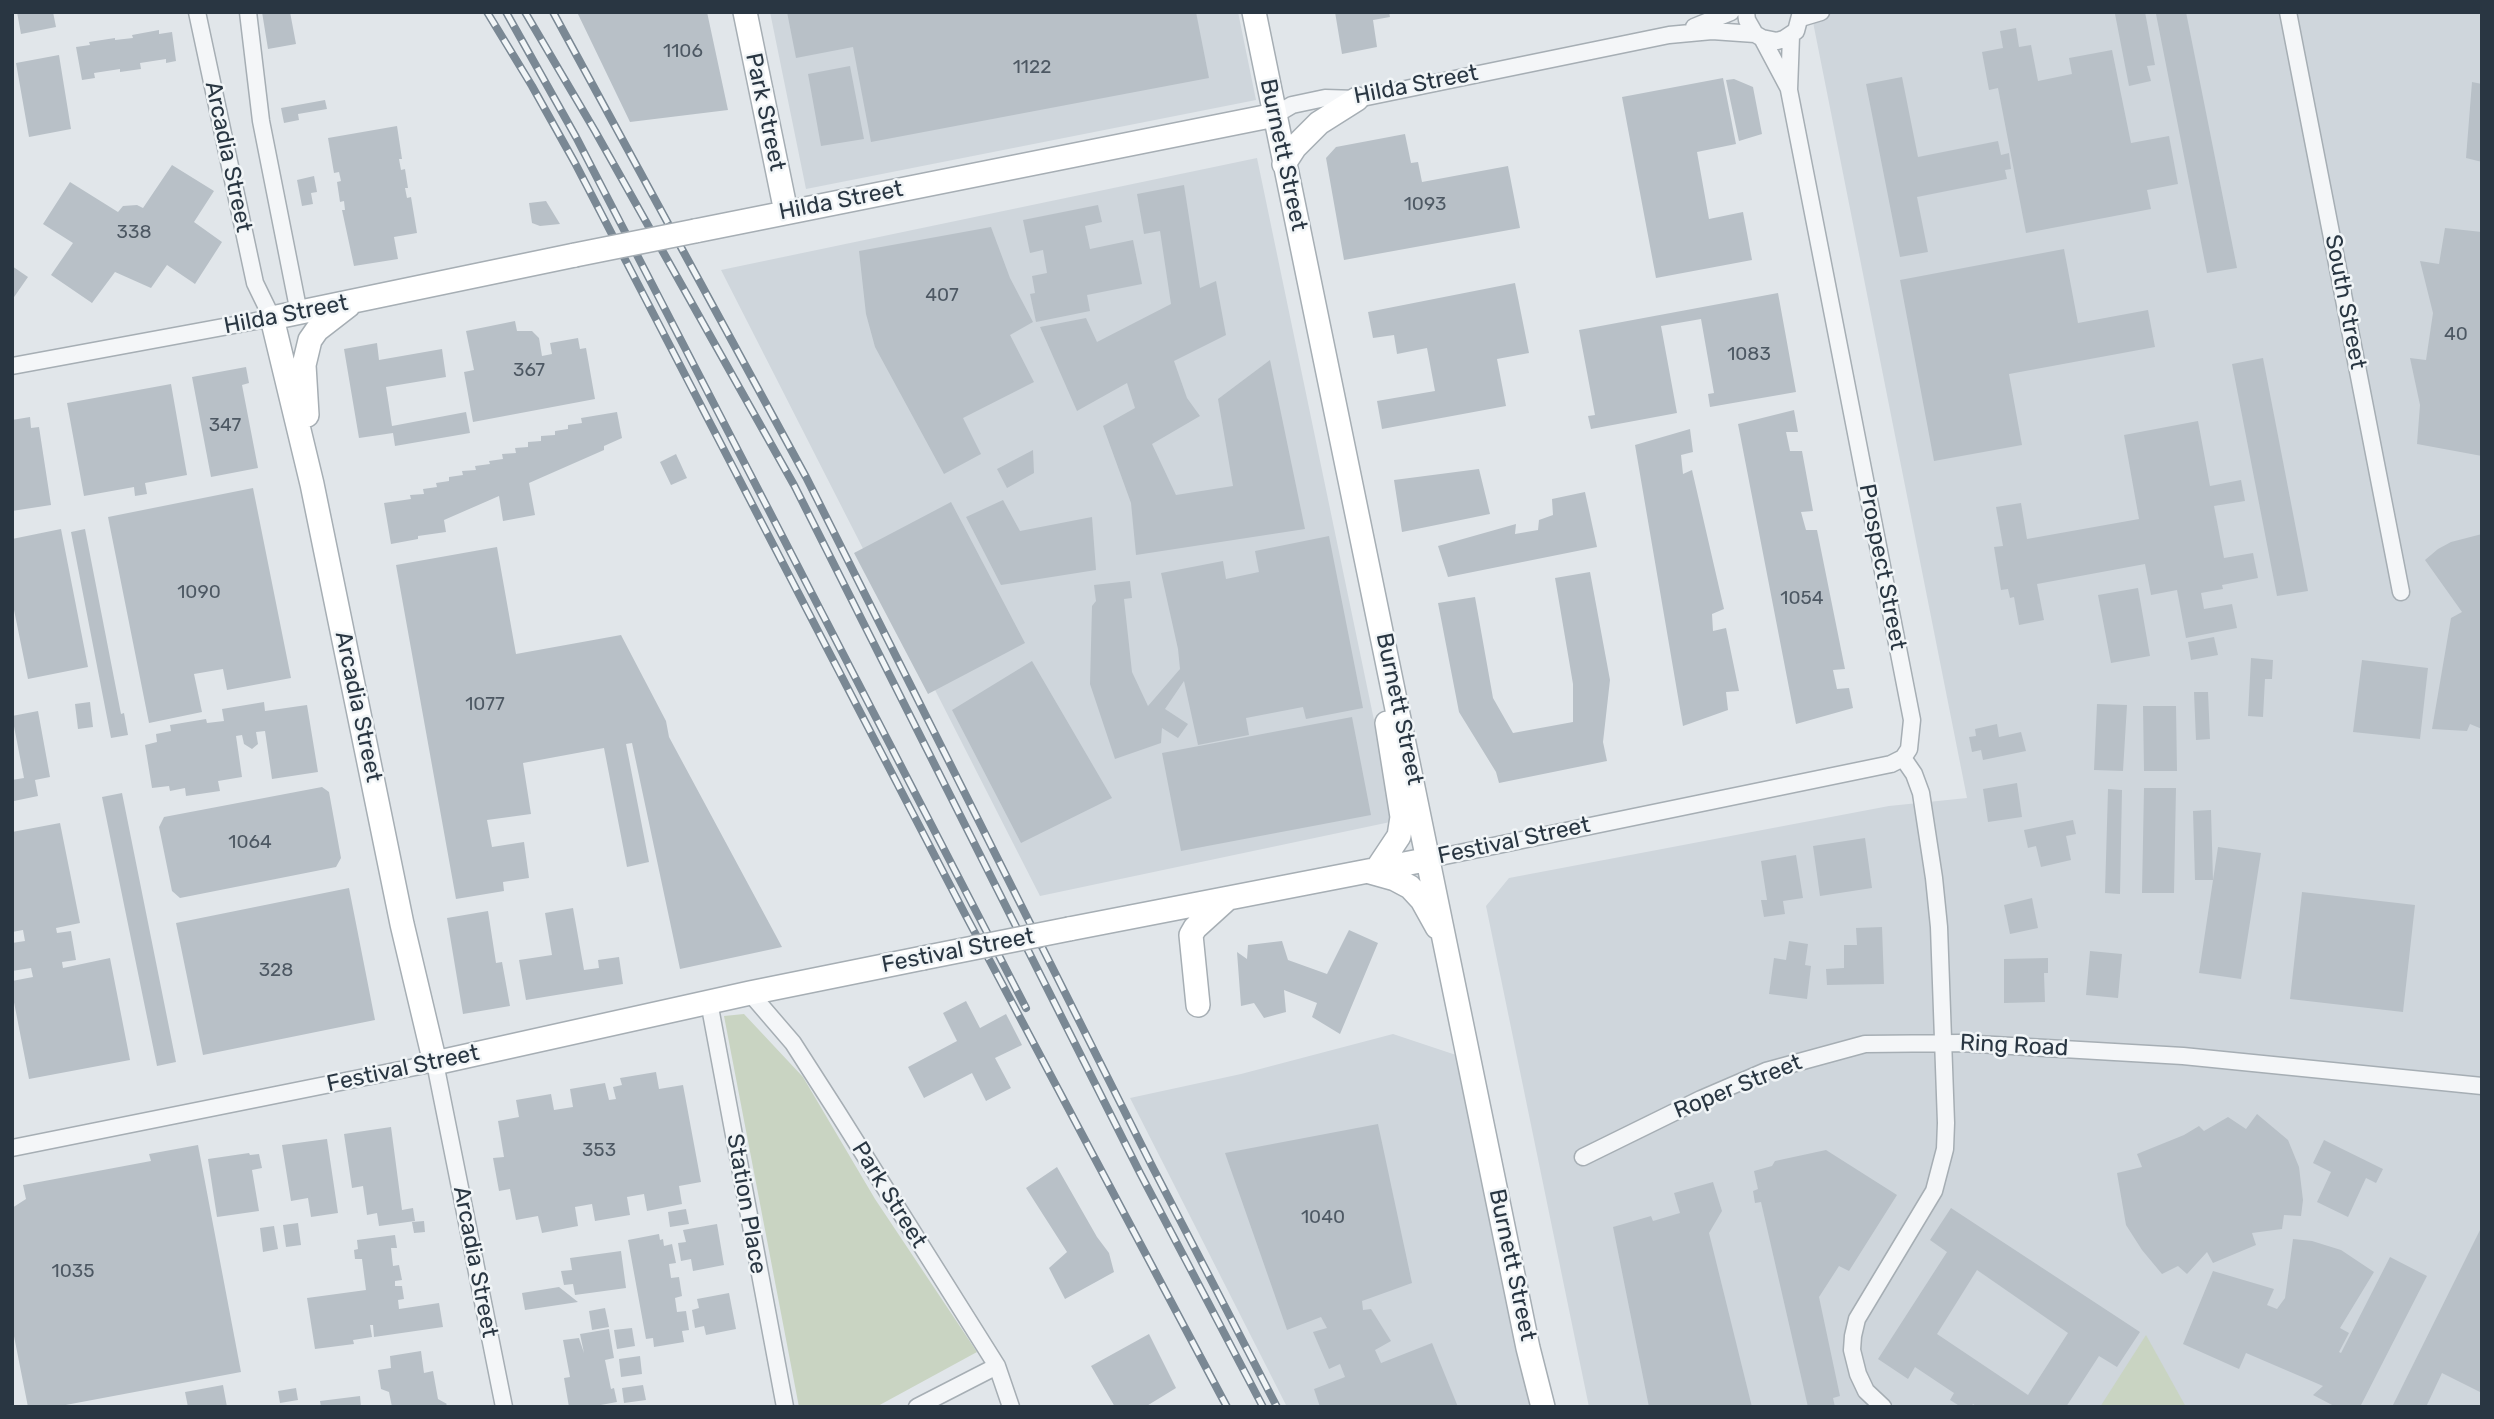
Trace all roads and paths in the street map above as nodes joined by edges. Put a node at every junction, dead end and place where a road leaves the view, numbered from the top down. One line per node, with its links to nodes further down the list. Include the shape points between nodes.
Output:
1 (197, 12): 20 (street, Arcadia Street, via 255,283)
2 (248, 12): 19 (street, Arcadia Street, via 261,121)
3 (745, 12): 17 (street, Park Street)
4 (1254, 12): 15 (street, Burnett Street)
5 (1731, 12): 10 (street, Hilda Street)
6 (1746, 12): 11 (street, Prospect Street)
7 (1821, 12): 9 (street)
8 (2288, 12): 23 (street, South Street)
9 (1801, 15): 12 (street)
10 (1669, 35): 11 (street, Hilda Street, via 1712,30); 14 (street, Hilda Street)
11 (1758, 36): 12 (street, Hilda Street, via 1777,41); 13 (street, Prospect Street)
12 (1791, 36): 13 (street, Prospect Street)
13 (1789, 90): 25 (street, Prospect Street, via 1912,720 1909,749)
14 (1357, 99): 15 (street, Hilda Street, via 1325,98 1293,105); 16 (street, via 1319,123)
15 (1275, 115): 16 (street, Burnett Street); 17 (street, Hilda Street)
16 (1284, 164): 24 (street, Burnett Street)
17 (786, 212): 18 (street, Hilda Street, bridge)
18 (352, 303): 19 (street, Hilda Street); 22 (street, via 317,330 306,356)
19 (299, 313): 20 (street, Hilda Street)
20 (272, 318): 21 (street, Hilda Street); 22 (street, Arcadia Street)
21 (12, 366)
22 (312, 484): 34 (street, Arcadia Street)
23 (2401, 592)
24 (1382, 630): 26 (street, Burnett Street); 27 (street, via 1378,674 1402,817 1399,836)
25 (1903, 758): 26 (street, Festival Street); 33 (street, via 1921,793 1934,878)
26 (1430, 859): 27 (street, Festival Street); 29 (street, Burnett Street)
27 (1372, 870): 28 (street, Festival Street); 29 (street, via 1410,887)
28 (1227, 899): 30 (street, Festival Street, bridge); 32 (street, via 1191,935)
29 (1446, 942): 43 (street, Burnett Street)
30 (750, 993): 31 (street, Festival Street); 38 (street, Park Street, via 793,1043)
31 (709, 1002): 34 (street, Festival Street); 40 (street, Station Place)
32 (1198, 1005)
33 (1942, 1042): 35 (street, Ring Road, via 2183,1056); 37 (street, Roper Street, via 1865,1044 1792,1062 1701,1099); 44 (street, Ring Road, via 1946,1123 1939,1178 1857,1319 1853,1336 1858,1374 1866,1391)
34 (435, 1063): 36 (street, Festival Street); 39 (street, Arcadia Street)
35 (2482, 1086)
36 (12, 1148)
37 (1583, 1157)
38 (997, 1366): 41 (street); 42 (street, Park Street)
39 (504, 1407)
40 (785, 1407)
41 (917, 1407)
42 (1011, 1407)
43 (1543, 1407)
44 (1882, 1407)

